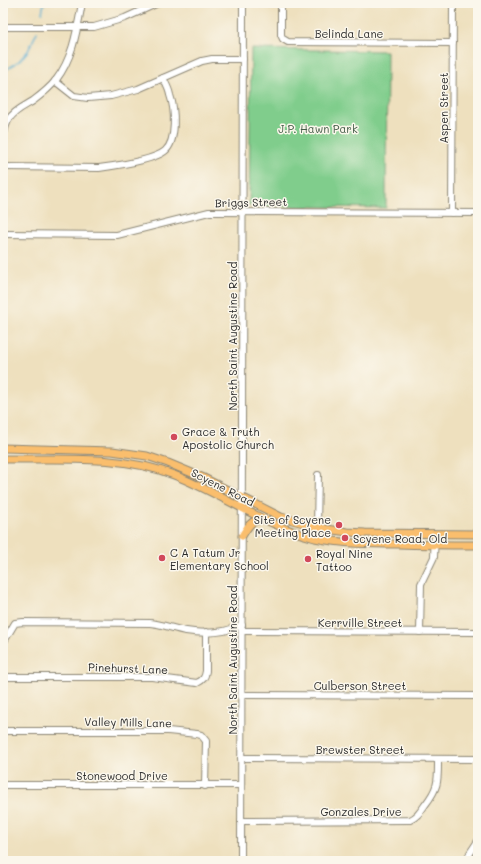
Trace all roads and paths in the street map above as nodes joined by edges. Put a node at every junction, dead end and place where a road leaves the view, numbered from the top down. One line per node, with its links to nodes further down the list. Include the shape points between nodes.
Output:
1 (82, 3): 7 (street)
2 (158, 3): 7 (street, via 94,28)
3 (243, 3): 9 (street, North Saint Augustine Road)
4 (281, 3): 8 (street, Belinda Lane, via 281,35 288,42)
5 (453, 3): 8 (street, Aspen Street)
6 (3, 27): 7 (street)
7 (77, 28): 11 (street, via 66,64)
8 (453, 43): 17 (street, Aspen Street)
9 (243, 59): 10 (street, via 202,61); 16 (street, North Saint Augustine Road)
10 (164, 78): 11 (street, via 120,94 88,98 74,96); 14 (street, via 172,101 173,132 169,147 161,154 99,168)
11 (55, 81): 12 (street, via 13,114 6,123)
12 (3, 139)
13 (3, 150): 14 (street)
14 (3, 167): 15 (street)
15 (3, 173)
16 (243, 212): 17 (street, Briggs Street); 19 (street, Briggs Street, via 209,212 117,235); 23 (street, North Saint Augustine Road)
17 (452, 213): 18 (street, Briggs Street)
18 (478, 213)
19 (3, 234)
20 (3, 448): 23 (main road, Scyene Road, via 136,454 185,469)
21 (3, 459): 24 (main road, Scyene Road, via 131,463 183,478)
22 (318, 475): 26 (street)
23 (242, 498): 24 (street, North Saint Augustine Road); 26 (main road, Scyene Road, via 281,517)
24 (242, 509): 25 (main road, Scyene Road); 29 (street, North Saint Augustine Road)
25 (261, 519): 29 (main road, via 249,524); 30 (main road, Scyene Road)
26 (318, 527): 27 (main road, Scyene Road, via 348,532); 30 (street)
27 (435, 534): 28 (main road, Scyene Road); 31 (street)
28 (478, 534)
29 (242, 536): 33 (street, North Saint Augustine Road)
30 (315, 538): 31 (main road, Scyene Road, via 356,544)
31 (434, 545): 32 (main road, Scyene Road); 35 (street, via 434,557 421,584)
32 (478, 545)
33 (242, 628): 34 (street, Kerrville Street, via 225,632); 35 (street, Kerrville Street); 39 (street, North Saint Augustine Road)
34 (206, 632): 37 (street, Kerrville Street, via 188,631 150,622 23,622 15,623); 38 (street, Pinehurst Lane, via 206,672 202,681 152,677)
35 (420, 632): 36 (street, Kerrville Street)
36 (478, 632)
37 (3, 644)
38 (3, 677)
39 (242, 695): 40 (street, Culberson Street); 42 (street, North Saint Augustine Road)
40 (478, 696)
41 (3, 731): 47 (street, Valley Mills Lane, via 168,731 201,735 206,742)
42 (241, 758): 44 (street, Brewster Street); 46 (street, North Saint Augustine Road)
43 (478, 758): 44 (street, Brewster Street)
44 (438, 759): 48 (street, Gonzales Drive, via 435,791 418,815 410,820)
45 (3, 785): 47 (street, Stonewood Drive)
46 (241, 785): 47 (street, Stonewood Drive); 48 (street, North Saint Augustine Road)
47 (205, 786)
48 (241, 821): 50 (street, North Saint Augustine Road)
49 (478, 841): 51 (street)
50 (241, 861)
51 (468, 861)

